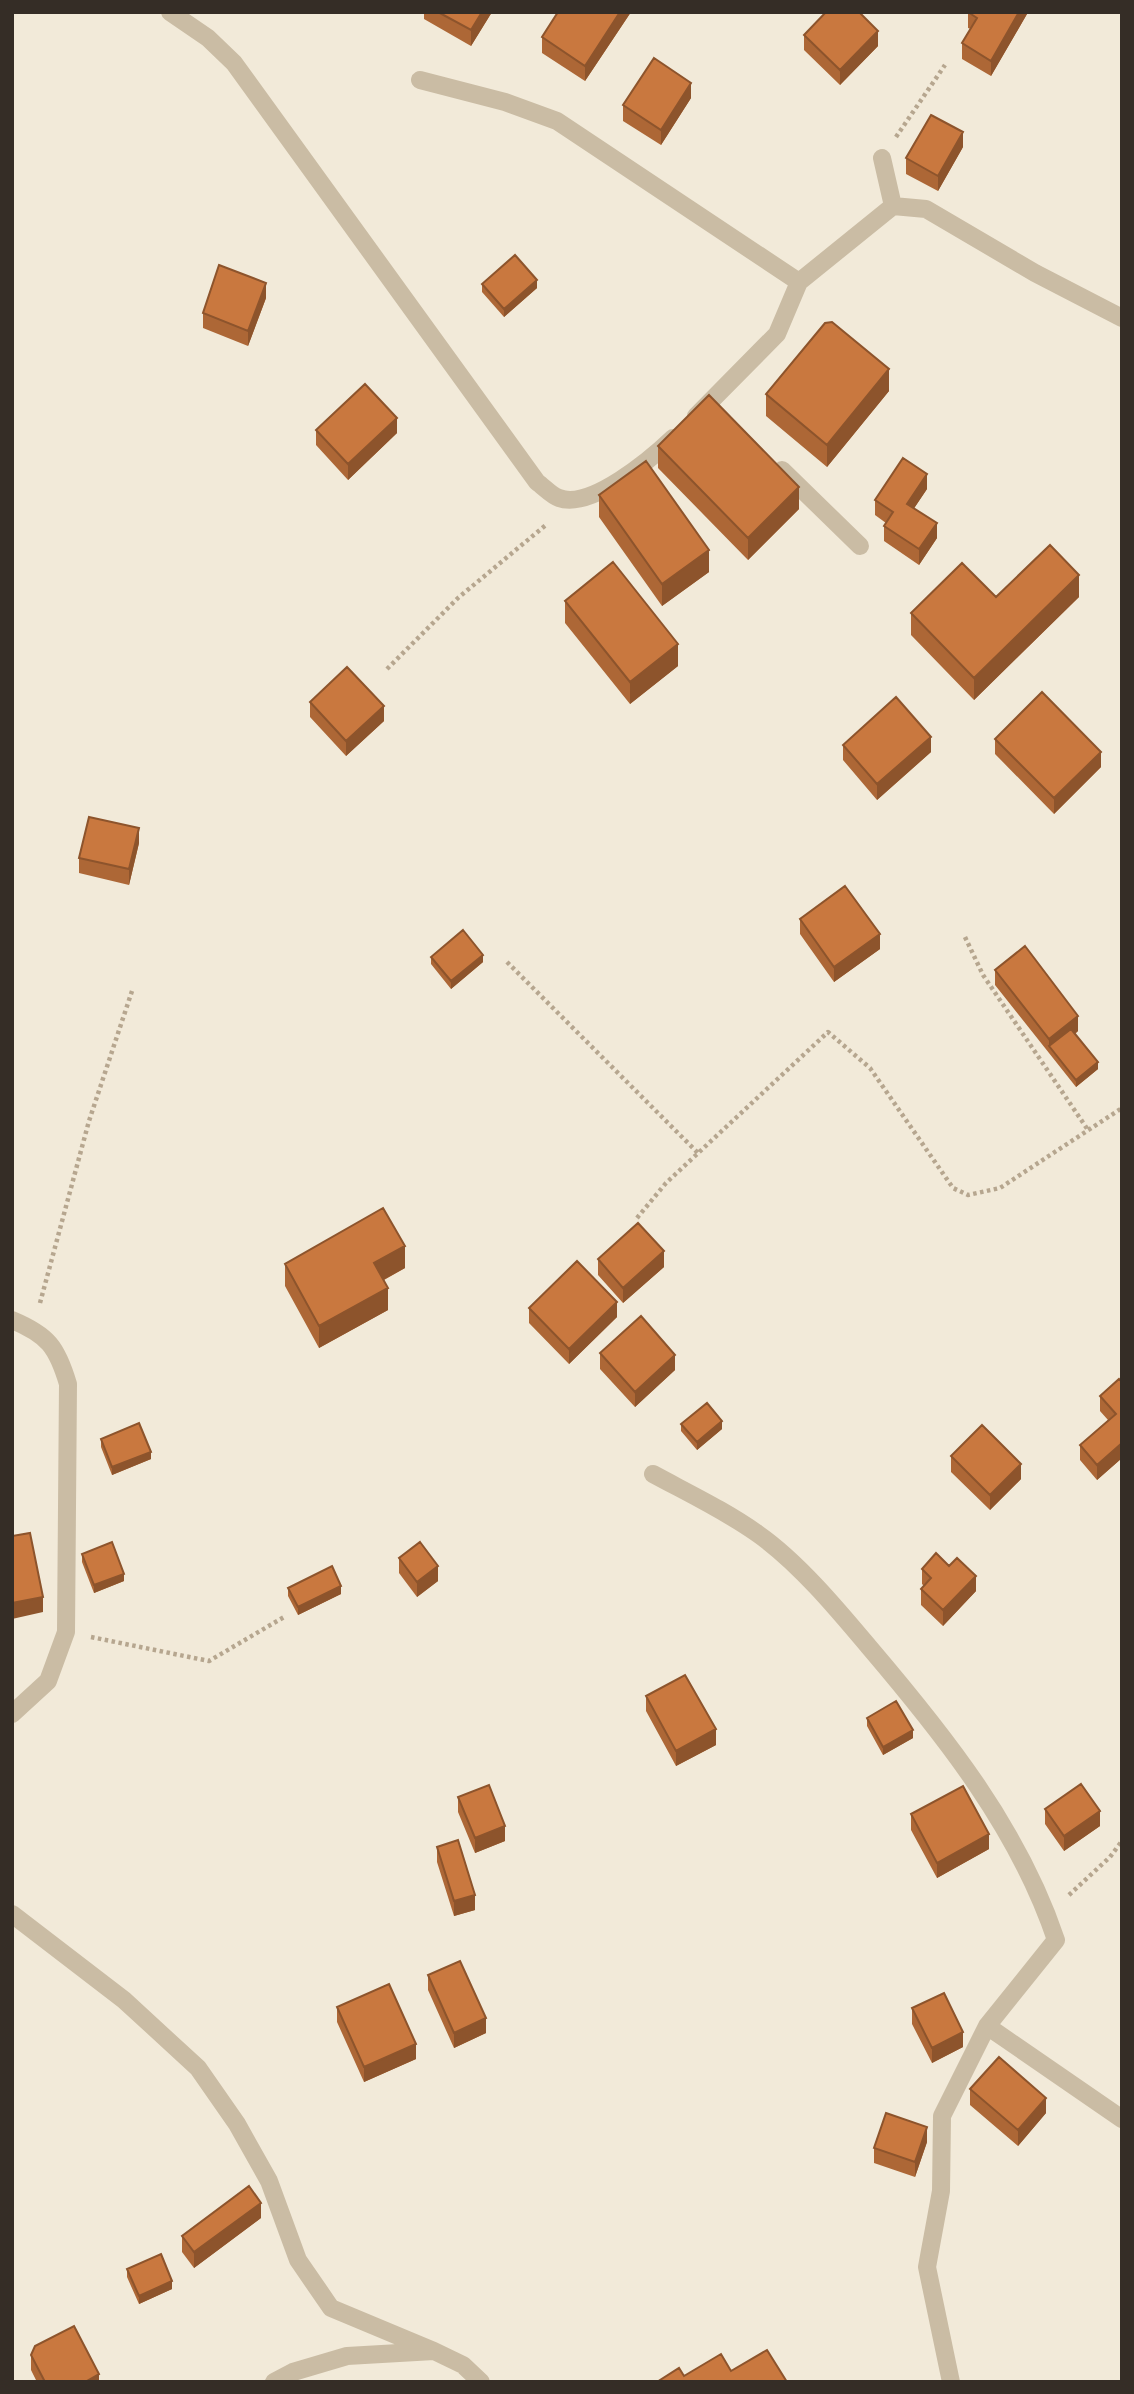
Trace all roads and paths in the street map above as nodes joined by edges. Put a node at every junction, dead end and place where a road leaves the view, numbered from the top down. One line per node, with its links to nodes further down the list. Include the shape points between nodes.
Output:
1 (170, 12): 9 (street, via 234,62 537,482 559,498)
2 (945, 65): 4 (path)
3 (420, 80): 6 (street, via 556,121)
4 (882, 158): 5 (street)
5 (893, 206): 6 (street); 7 (street, via 926,209 1035,274)
6 (799, 282): 9 (street, via 777,334 716,407 645,464 595,493)
7 (1122, 318)
8 (771, 460): 10 (street)
9 (574, 499): 11 (path, via 458,598)
10 (860, 546)
11 (387, 669)
12 (965, 937): 16 (path, via 983,975)
13 (507, 962): 17 (path)
14 (132, 991): 20 (path, via 89,1121)
15 (1122, 1108): 16 (path)
16 (1088, 1130): 17 (path, via 1000,1188 968,1195 953,1188 870,1068 828,1032)
17 (698, 1153): 18 (path)
18 (637, 1218)
19 (12, 1320): 20 (street)
20 (33, 1329): 23 (street, via 58,1353 68,1384)
21 (653, 1474): 28 (street, via 760,1534 832,1602 930,1718 1001,1822 1056,1940)
22 (284, 1617): 23 (path, via 209,1661)
23 (66, 1632): 24 (street, via 48,1681)
24 (12, 1714)
25 (1122, 1841): 26 (path)
26 (1070, 1892)
27 (12, 1914): 30 (street, via 124,2000 198,2068 269,2181 298,2260 331,2308)
28 (987, 2026): 29 (street); 33 (street, via 942,2116 941,2191 927,2267)
29 (1122, 2119)
30 (434, 2351): 31 (street, via 347,2356); 32 (street, via 463,2365)
31 (274, 2382)
32 (481, 2382)
33 (951, 2382)

